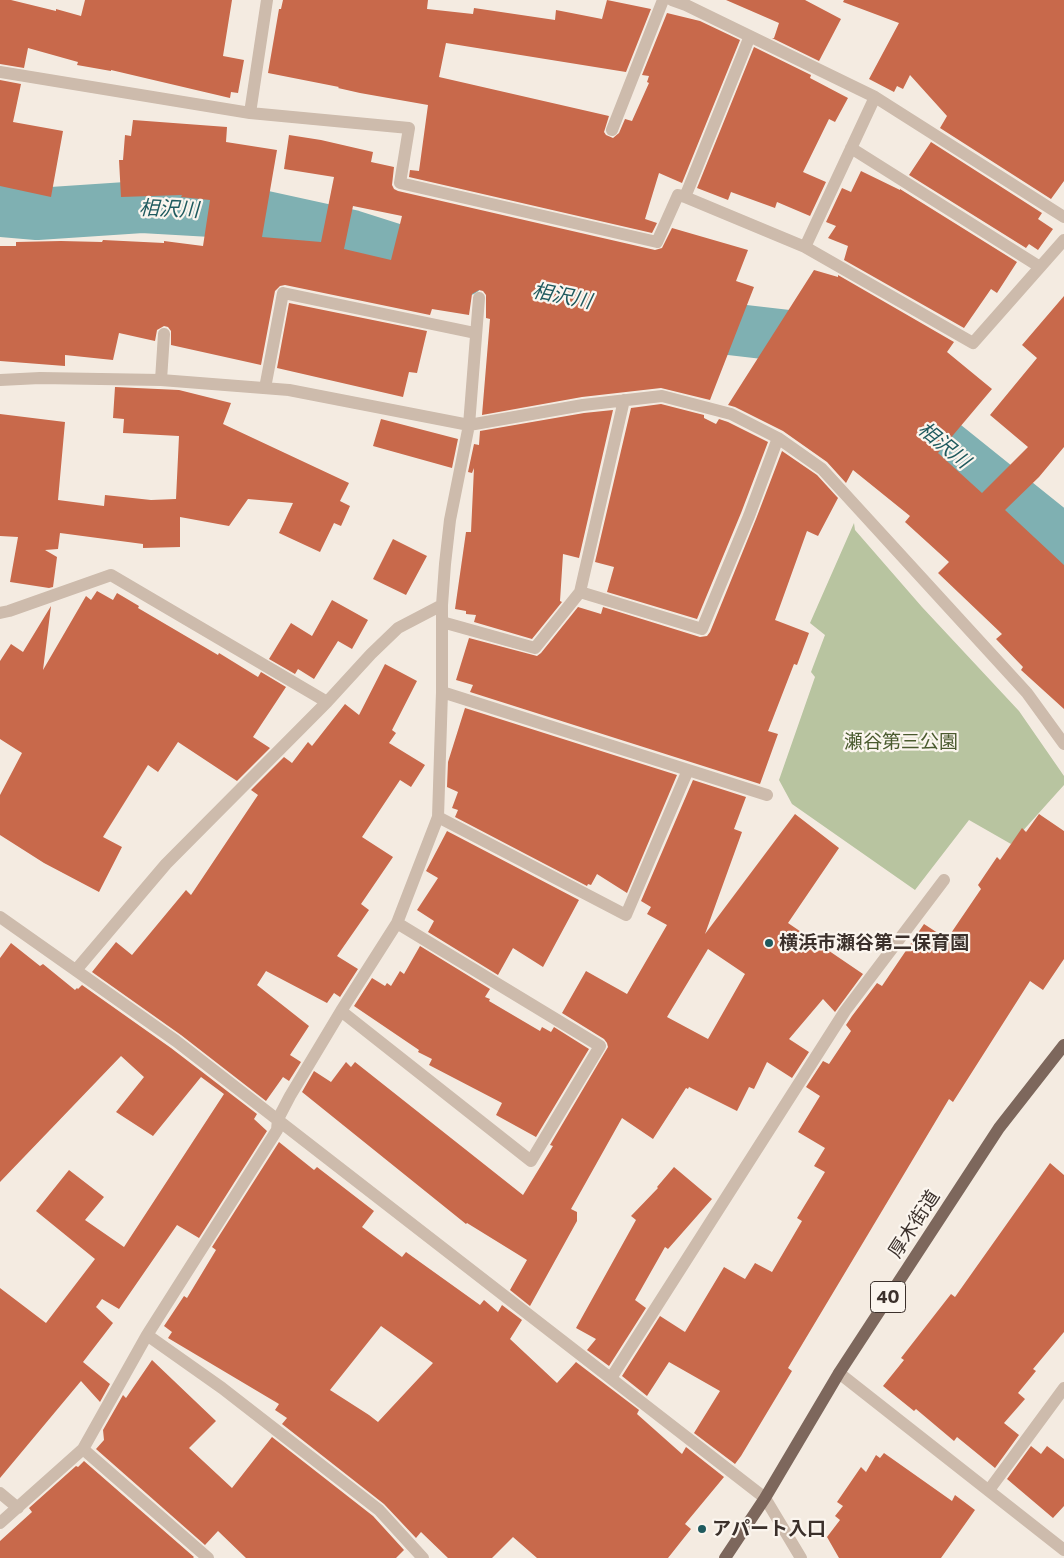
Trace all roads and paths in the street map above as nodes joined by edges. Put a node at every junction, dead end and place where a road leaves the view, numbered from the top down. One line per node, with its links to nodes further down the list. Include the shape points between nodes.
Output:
1 (267, 0): 7 (street)
2 (663, 0): 8 (street)
3 (672, 0): 4 (street)
4 (750, 36): 6 (street); 10 (street)
5 (0, 72): 7 (street)
6 (875, 97): 9 (street); 11 (street)
7 (250, 114): 10 (street, via 409,128 400,183 657,242)
8 (612, 130)
9 (851, 148): 13 (street); 14 (street)
10 (681, 196): 13 (street)
11 (1064, 217)
12 (1064, 240): 14 (street)
13 (805, 247): 14 (street, via 973,343)
14 (1040, 267)
15 (479, 298): 16 (street)
16 (476, 333): 20 (street, via 283,293); 22 (street)
17 (164, 334): 19 (street)
18 (0, 380): 19 (street)
19 (161, 380): 20 (street)
20 (265, 388): 22 (street)
21 (624, 400): 22 (street); 23 (street, via 662,396 731,414); 24 (street)
22 (469, 425): 25 (street, via 450,520)
23 (778, 438): 24 (street, via 702,629); 30 (street, via 822,469 1027,693)
24 (580, 592): 27 (street, via 535,648)
25 (442, 605): 27 (street); 29 (street, via 398,628)
26 (0, 613): 29 (street, via 111,575)
27 (442, 622): 28 (street)
28 (442, 692): 31 (street); 33 (street)
29 (326, 702): 37 (street, via 166,864)
30 (1064, 744)
31 (688, 770): 32 (street); 33 (street, via 626,915)
32 (767, 795)
33 (438, 817): 36 (street)
34 (944, 880): 43 (street, via 845,1011)
35 (0, 917): 37 (street)
36 (397, 923): 38 (street); 38 (street, via 600,1046 531,1161)
37 (76, 970): 40 (street)
38 (341, 1011): 40 (street)
39 (1064, 1045): 42 (main road, 厚木街道 / 40, via 999,1128)
40 (278, 1119): 41 (street, via 277,1130); 43 (street)
41 (147, 1335): 45 (street); 53 (street, via 222,1388 379,1510)
42 (838, 1373): 46 (street); 48 (main road, 厚木街道 / 40)
43 (611, 1378): 48 (street)
44 (1064, 1388): 46 (street)
45 (83, 1449): 49 (street); 52 (street)
46 (989, 1490): 51 (street)
47 (0, 1493): 49 (street)
48 (764, 1498): 54 (main road, 厚木街道 / 40); 55 (street)
49 (18, 1508): 50 (street)
50 (0, 1523)
51 (1064, 1550)
52 (208, 1558)
53 (423, 1558)
54 (724, 1558)
55 (801, 1558)

